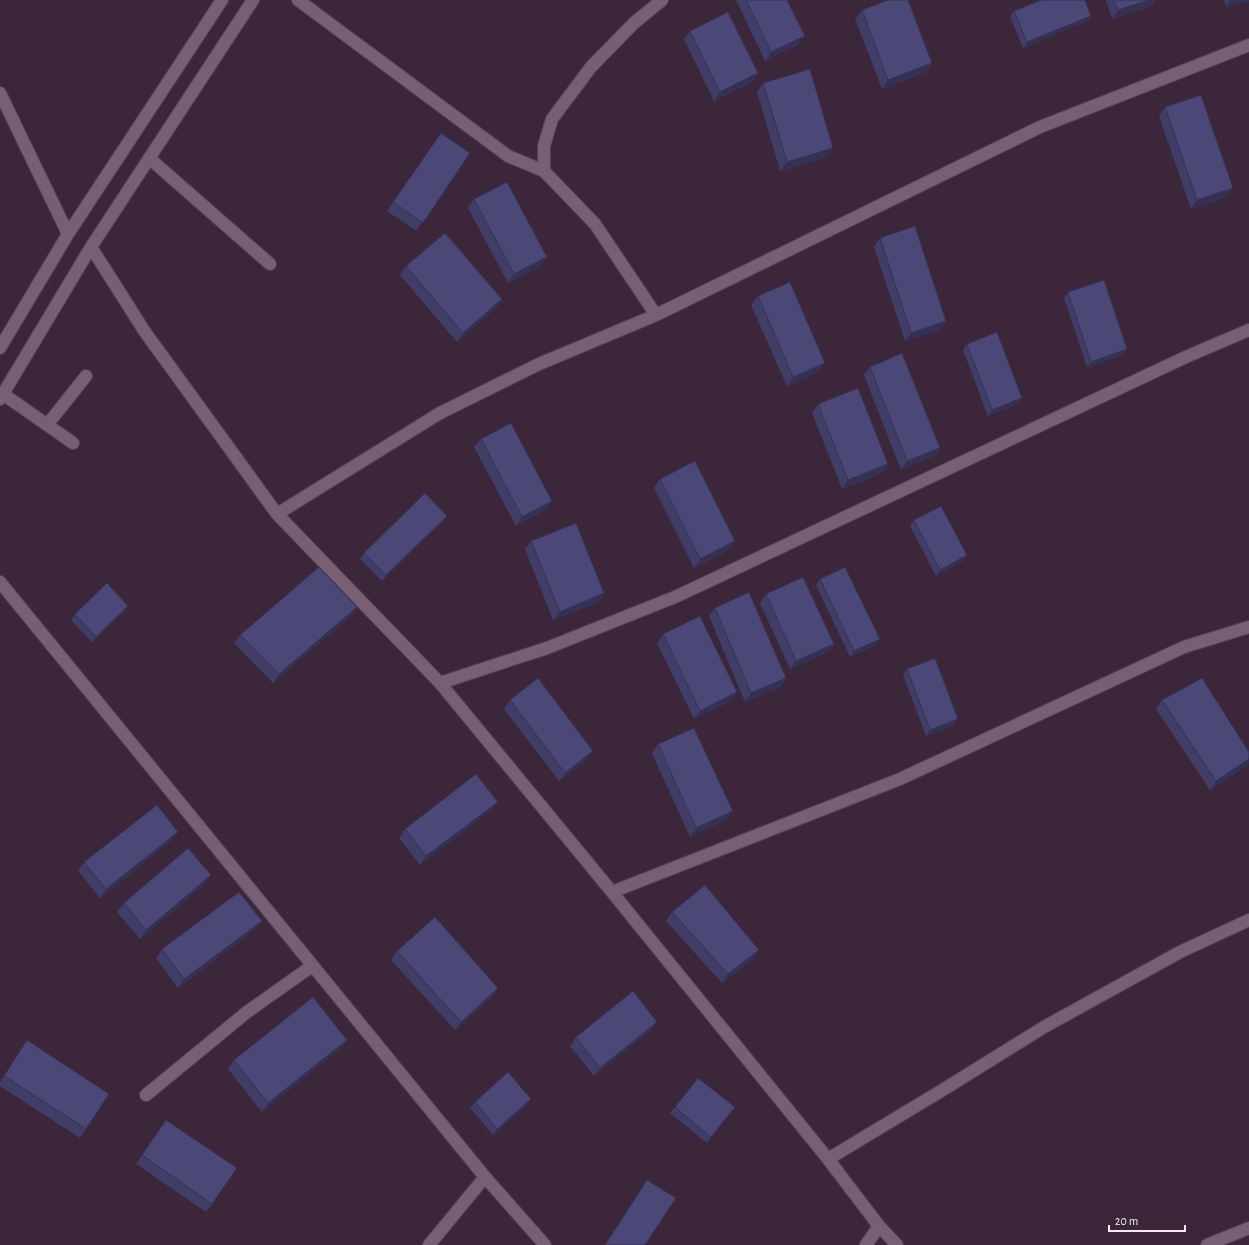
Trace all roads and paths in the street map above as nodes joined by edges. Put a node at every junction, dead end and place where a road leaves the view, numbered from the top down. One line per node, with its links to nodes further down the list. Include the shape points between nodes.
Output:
1 (222, 0): 9 (street)
2 (254, 0): 7 (street)
3 (298, 0): 8 (street, via 508,156)
4 (662, 0): 8 (street, via 634,23 591,67 552,119 544,146)
5 (1249, 45): 12 (street, via 1040,128)
6 (0, 93): 9 (street)
7 (150, 158): 10 (street); 11 (street)
8 (544, 171): 12 (street, via 595,224)
9 (68, 234): 14 (street)
10 (91, 248): 16 (street); 19 (street, via 145,332)
11 (270, 264)
12 (656, 315): 19 (street, via 539,364 440,413)
13 (1249, 330): 22 (street, via 1188,356 675,597 547,648)
14 (2, 342)
15 (86, 376): 17 (street)
16 (2, 396): 17 (street)
17 (47, 425): 18 (street)
18 (73, 443)
19 (277, 514): 22 (street)
20 (0, 582): 25 (street)
21 (1249, 627): 23 (street, via 1184,647 900,779)
22 (440, 683): 23 (street)
23 (612, 892): 27 (street)
24 (1249, 920): 27 (street, via 1180,952 1044,1027)
25 (312, 966): 26 (street, via 247,1012); 28 (street)
26 (146, 1095)
27 (828, 1159): 29 (street)
28 (485, 1177): 31 (street); 32 (street)
29 (879, 1226): 33 (street); 34 (street)
30 (1249, 1228): 35 (street)
31 (429, 1245)
32 (545, 1245)
33 (866, 1245)
34 (897, 1245)
35 (1207, 1245)

